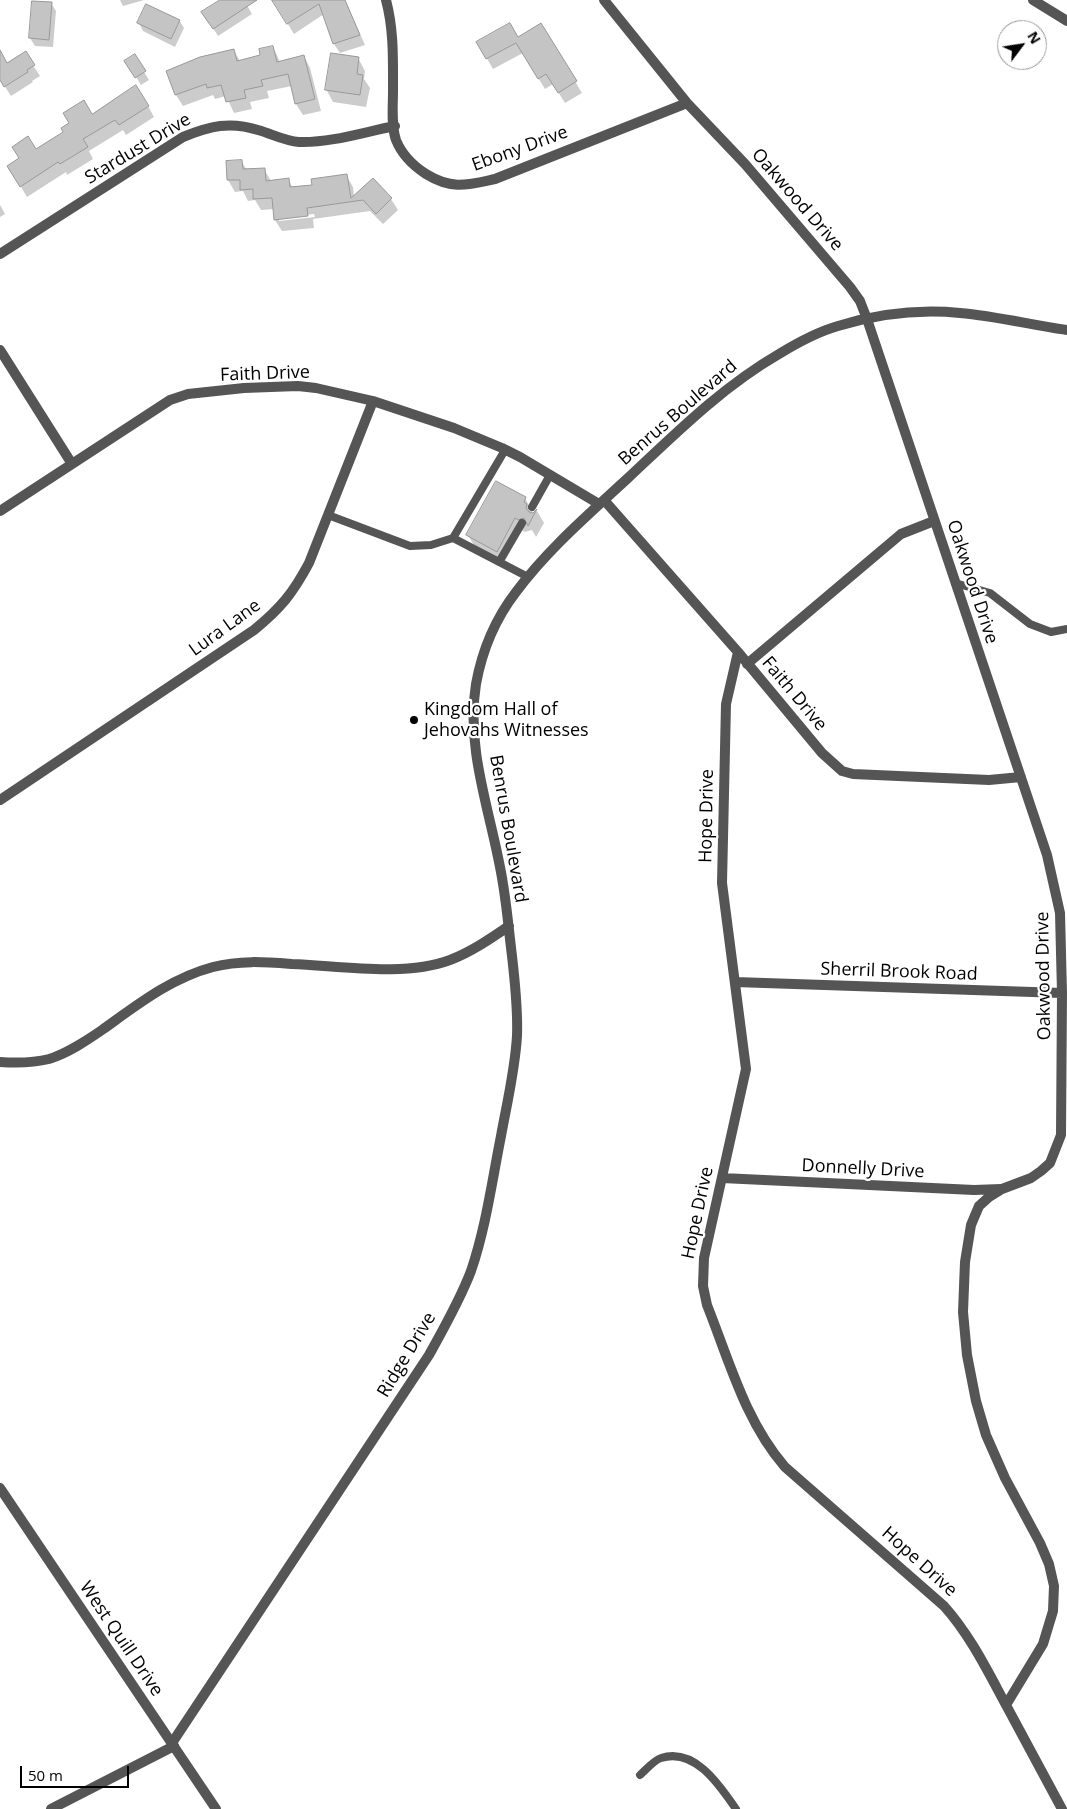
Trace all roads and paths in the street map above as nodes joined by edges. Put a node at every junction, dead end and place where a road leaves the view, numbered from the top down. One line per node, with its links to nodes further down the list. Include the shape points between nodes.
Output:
1 (386, 0): 6 (street, Ebony Drive, via 393,39)
2 (604, 0): 5 (street, Oakwood Drive)
3 (1033, 0): 4 (street)
4 (1067, 21)
5 (687, 103): 6 (street, Ebony Drive, via 495,179 465,186 436,180 416,168 402,151 396,139); 8 (street, Oakwood Drive, via 745,164 850,286)
6 (395, 126): 7 (street, Stardust Drive, via 306,142 230,125 206,128 184,137)
7 (0, 254)
8 (867, 318): 9 (street, Benrus Boulevard, via 912,312 963,313); 15 (street, Benrus Boulevard, via 834,327 757,367 719,394); 19 (street, Oakwood Drive)
9 (1067, 330)
10 (0, 350): 13 (street)
11 (373, 401): 12 (street, Faith Drive, via 454,428); 13 (street, Faith Drive, via 298,386 188,394 154,409); 18 (street, Lura Lane)
12 (505, 450): 14 (street, Faith Drive); 21 (lane)
13 (72, 464): 17 (street, Faith Drive)
14 (550, 475): 15 (street, Faith Drive); 16 (lane)
15 (602, 502): 23 (street, Benrus Boulevard); 26 (street, Faith Drive)
16 (532, 506)
17 (0, 511)
18 (328, 515): 21 (lane, via 410,546 431,545); 29 (street, Lura Lane, via 296,587 275,612 254,630)
19 (934, 521): 24 (street, Oakwood Drive); 27 (street, via 901,534)
20 (522, 523): 22 (lane)
21 (453, 538): 22 (lane)
22 (499, 562): 23 (lane)
23 (528, 577): 30 (street, Benrus Boulevard, via 506,607 487,644 474,706 480,775 500,865)
24 (954, 583): 25 (lane, via 990,593 1030,624 1051,632); 28 (street, Oakwood Drive)
25 (1067, 630)
26 (738, 652): 27 (street, Faith Drive); 31 (street, Hope Drive, via 726,704 722,883)
27 (747, 664): 28 (street, Faith Drive, via 822,753 842,771 989,780)
28 (1021, 777): 32 (street, Oakwood Drive, via 1057,893)
29 (0, 800)
30 (509, 926): 34 (street, Benrus Boulevard, via 450,960 412,968 252,961 215,966 163,988 81,1044 50,1058 34,1062); 39 (street, Ridge Drive, via 517,1034 485,1220 470,1272 429,1355)
31 (735, 982): 32 (street, Sherril Brook Road); 35 (street, Hope Drive, via 746,1069)
32 (1062, 993): 33 (street, Oakwood Drive)
33 (1064, 1041): 36 (street, Oakwood Drive, via 1061,1135 1050,1163 1031,1178)
34 (0, 1062)
35 (722, 1178): 36 (street, Donnelly Drive); 38 (street, Hope Drive, via 704,1258 703,1286 750,1416 762,1438 785,1467 944,1606 974,1645)
36 (1002, 1189): 38 (street, Oakwood Drive, via 979,1206 971,1225 965,1262 967,1355 986,1435 1040,1543 1054,1586 1053,1611 1043,1644)
37 (0, 1488): 39 (street, West Quill Drive)
38 (1006, 1705): 44 (street)
39 (173, 1744): 41 (street, Ridge Drive); 42 (street, West Quill Drive)
40 (640, 1775): 43 (lane, via 660,1758 678,1756 695,1762 722,1789)
41 (52, 1809)
42 (216, 1809)
43 (736, 1809)
44 (1062, 1809)

